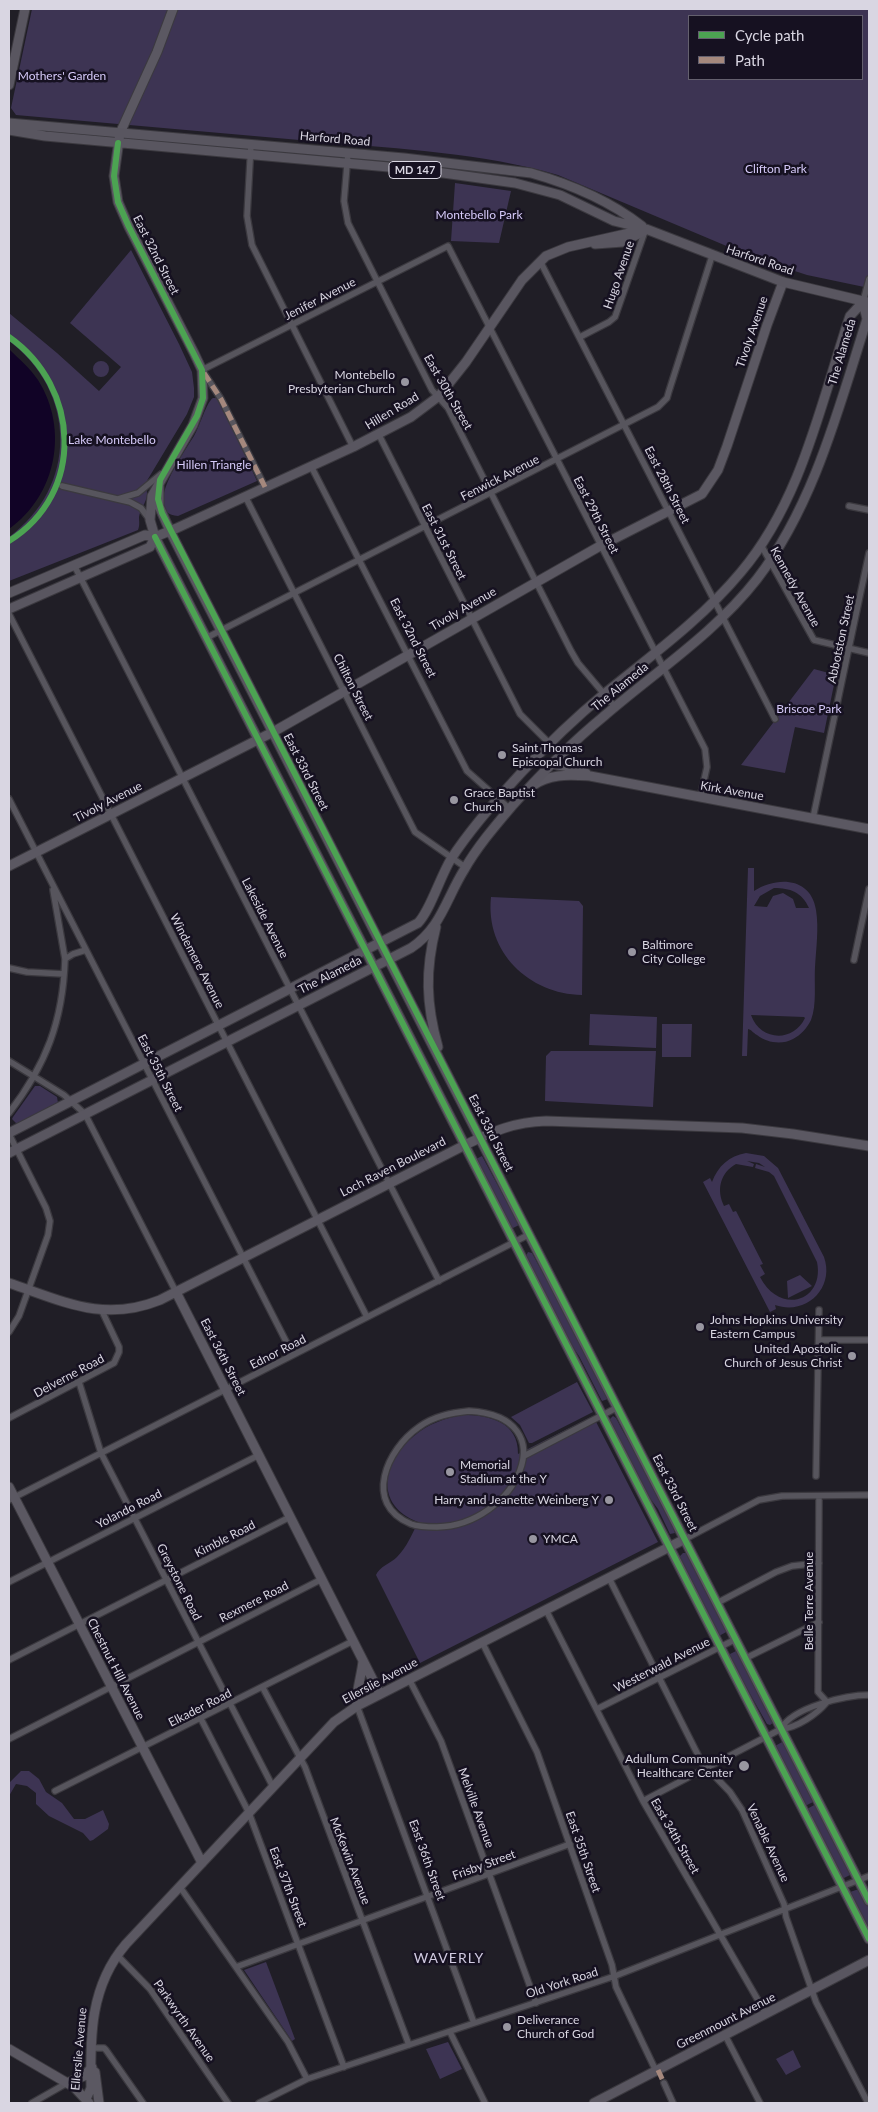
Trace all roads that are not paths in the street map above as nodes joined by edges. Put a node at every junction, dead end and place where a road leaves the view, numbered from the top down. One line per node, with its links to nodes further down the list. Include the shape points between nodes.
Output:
1 (25, 9): 3 (main road)
2 (173, 9): 6 (street, East 32nd Street)
3 (9, 85)
4 (9, 123): 6 (main road, Harford Road / MD 147)
5 (9, 130): 7 (main road, Harford Road / MD 147)
6 (120, 133): 7 (main road, East 32nd Street); 8 (main road, Harford Road / MD 147)
7 (118, 143): 10 (main road, Harford Road / MD 147); 26 (main road, East 32nd Street, via 114,176 119,205)
8 (251, 144): 9 (main road, Harford Road / MD 147); 10 (street)
9 (348, 153): 11 (street, East 30th Street); 13 (main road, Harford Road / MD 147, via 550,179 624,212)
10 (249, 154): 11 (main road, Harford Road / MD 147); 23 (street, via 246,216 250,235 257,257)
11 (347, 163): 12 (main road, Harford Road / MD 147, via 515,183 560,195); 20 (street, East 30th Street, via 346,217)
12 (614, 221): 13 (main road, Harford Road / MD 147); 14 (main road, via 613,232)
13 (646, 229): 14 (main road, Hillen Road); 15 (main road, Hillen Road, via 623,242); 17 (main road, Harford Road / MD 147); 25 (street, Hugo Avenue, via 615,317)
14 (605, 238): 15 (main road, Hillen Road)
15 (588, 243): 18 (main road, Hillen Road, via 561,248)
16 (448, 246): 20 (street, Jenifer Avenue); 24 (street, East 29th Street)
17 (712, 256): 21 (main road, Harford Road / MD 147); 28 (street, Fenwick Avenue, via 667,398 658,407)
18 (540, 260): 24 (main road, Hillen Road); 25 (street, East 28th Street)
19 (869, 279): 22 (street)
20 (378, 282): 23 (street, Jenifer Avenue); 27 (street, East 30th Street, via 432,390)
21 (783, 282): 22 (main road, Harford Road / MD 147); 42 (street, Tivoly Avenue, via 718,470 702,494)
22 (866, 302): 47 (main road, The Alameda, via 850,316 798,473); 51 (main road, The Alameda, via 866,319 816,472 792,525)
23 (291, 325): 26 (street, Jenifer Avenue); 30 (street)
24 (489, 328): 27 (main road, Hillen Road); 31 (street, East 29th Street)
25 (580, 337): 28 (street, East 28th Street)
26 (202, 370): 33 (main road, East 33rd Street, via 203,398 197,416); 36 (street, East 32nd Street, via 221,399)
27 (439, 396): 29 (main road, Hillen Road); 37 (street, East 30th Street)
28 (625, 425): 31 (street, Fenwick Avenue); 42 (street, East 28th Street)
29 (379, 435): 30 (main road, Hillen Road); 44 (street, East 31st Street)
30 (353, 447): 32 (main road, Hillen Road)
31 (557, 460): 37 (street, Fenwick Avenue); 48 (street, East 29th Street)
32 (311, 466): 36 (main road, Hillen Road); 50 (street, East 32nd Street)
33 (165, 471): 34 (main road, East 33rd Street); 39 (street, via 140,492)
34 (160, 480): 43 (main road, East 33rd Street, via 152,496); 45 (main road, East 33rd Street, via 159,506)
35 (62, 486): 39 (street)
36 (265, 487): 38 (main road, Hillen Road)
37 (491, 494): 44 (street, Fenwick Avenue); 54 (street, East 30th Street)
38 (245, 496): 45 (main road, Hillen Road); 56 (street, Chilton Street)
39 (116, 499): 43 (street, via 137,506)
40 (849, 506): 41 (street)
41 (869, 510)
42 (669, 511): 48 (street, Tivoly Avenue); 57 (street, East 28th Street)
43 (150, 520): 46 (main road, East 33rd Street)
44 (426, 527): 50 (street, Fenwick Avenue); 61 (street, East 31st Street)
45 (170, 531): 46 (main road, Hillen Road); 62 (main road, East 33rd Street)
46 (155, 537): 52 (main road, Hillen Road, via 145,535); 53 (main road, Hillen Road, via 150,547); 63 (main road, East 33rd Street)
47 (761, 545): 51 (street, Kennedy Avenue); 57 (main road, The Alameda)
48 (600, 546): 54 (street, Tivoly Avenue); 65 (street, East 29th Street)
49 (869, 553): 64 (street, Abbotston Street)
50 (360, 560): 56 (street, Fenwick Avenue); 67 (street, East 32nd Street)
51 (770, 560): 60 (main road, The Alameda); 64 (street, Kennedy Avenue, via 814,640)
52 (74, 565): 53 (street, Lakeside Avenue); 55 (main road, Hillen Road)
53 (80, 578): 58 (main road, Hillen Road); 81 (street, Lakeside Avenue)
54 (536, 582): 61 (street, Tivoly Avenue); 70 (street, East 30th Street, via 578,663)
55 (9, 593)
56 (294, 594): 62 (street, Fenwick Avenue); 69 (street, Chilton Street)
57 (715, 601): 60 (street, East 28th Street); 65 (main road, The Alameda)
58 (9, 609)
59 (9, 614): 87 (street, Windemere Avenue)
60 (723, 617): 68 (main road, The Alameda); 72 (street, East 28th Street)
61 (472, 619): 67 (street, Tivoly Avenue); 75 (street, East 31st Street, via 520,714)
62 (221, 631): 63 (street, Fenwick Avenue); 73 (main road, East 33rd Street)
63 (206, 638): 74 (main road, East 33rd Street)
64 (849, 649): 66 (street, Kennedy Avenue); 88 (street, Abbotston Street)
65 (655, 653): 68 (street, East 29th Street); 70 (main road, The Alameda)
66 (869, 653)
67 (408, 655): 69 (street, Tivoly Avenue); 83 (street, East 32nd Street, via 467,770)
68 (663, 668): 71 (main road, The Alameda); 84 (street, East 29th Street, via 706,754)
69 (344, 692): 73 (street, Tivoly Avenue); 91 (street, Chilton Street, via 415,832)
70 (604, 694): 71 (street, East 30th Street); 75 (main road, The Alameda)
71 (614, 707): 76 (main road, The Alameda)
72 (775, 719)
73 (273, 732): 74 (street, Tivoly Avenue); 97 (main road, East 33rd Street)
74 (258, 740): 81 (street, Tivoly Avenue); 99 (main road, East 33rd Street)
75 (548, 744): 76 (street, East 31st Street); 79 (main road, The Alameda)
76 (561, 755): 77 (main road, The Alameda); 78 (street, Kirk Avenue)
77 (552, 764): 78 (street, Kirk Avenue); 79 (main road, via 539,763); 82 (main road, The Alameda)
78 (574, 768): 80 (street, Kirk Avenue)
79 (524, 769): 83 (main road, The Alameda)
80 (590, 776): 82 (street, Kirk Avenue, via 550,777); 84 (street, Kirk Avenue)
81 (183, 778): 87 (street, Tivoly Avenue); 106 (street, Lakeside Avenue)
82 (523, 794): 86 (main road, The Alameda)
83 (498, 798): 86 (street, East 32nd Street); 91 (main road, The Alameda)
84 (700, 798): 88 (street, Kirk Avenue)
85 (9, 799): 90 (street, East 35th Street)
86 (510, 809): 93 (main road, The Alameda)
87 (111, 815): 90 (street, Tivoly Avenue); 108 (street, Windemere Avenue)
88 (813, 818): 89 (street, Kirk Avenue)
89 (869, 829)
90 (36, 853): 92 (street, Tivoly Avenue); 94 (street, East 35th Street)
91 (452, 858): 93 (street, Chilton Street); 97 (main road, The Alameda, via 422,919)
92 (9, 866)
93 (465, 867): 96 (main road, The Alameda)
94 (52, 883): 98 (street, East 35th Street); 100 (street)
95 (869, 889): 102 (street)
96 (436, 925): 101 (main road, The Alameda, via 416,944); 112 (main road, via 427,982 431,1019)
97 (381, 943): 99 (main road, The Alameda); 101 (main road, East 33rd Street)
98 (86, 950): 100 (street); 111 (street, East 35th Street)
99 (366, 951): 103 (main road, East 33rd Street); 106 (main road, The Alameda)
100 (65, 959): 105 (street)
101 (389, 959): 103 (main road, The Alameda); 112 (main road, East 33rd Street)
102 (854, 960)
103 (374, 967): 107 (main road, The Alameda); 120 (main road, East 33rd Street)
104 (9, 968): 105 (street)
105 (64, 974): 113 (street, via 57,1021 47,1052)
106 (290, 989): 107 (street, Lakeside Avenue); 108 (main road, The Alameda)
107 (298, 1006): 109 (main road, The Alameda); 123 (street, Lakeside Avenue)
108 (218, 1026): 109 (street, Windemere Avenue); 111 (main road, The Alameda)
109 (226, 1042): 114 (main road, The Alameda); 124 (street, Windemere Avenue)
110 (9, 1061): 113 (street, East 36th Street)
111 (144, 1064): 114 (street, East 35th Street); 115 (main road, The Alameda)
112 (445, 1069): 119 (main road, East 33rd Street)
113 (34, 1077): 115 (street, East 36th Street); 116 (street)
114 (152, 1080): 117 (main road, The Alameda); 127 (street, East 35th Street)
115 (72, 1101): 117 (street, East 36th Street); 118 (main road, The Alameda)
116 (9, 1113)
117 (85, 1114): 122 (main road, The Alameda); 131 (street, East 36th Street)
118 (9, 1133): 122 (street)
119 (480, 1137): 120 (street, Loch Raven Boulevard); 121 (street, Loch Raven Boulevard, via 511,1125 546,1121 742,1128); 125 (main road, East 33rd Street)
120 (465, 1145): 123 (street, Loch Raven Boulevard); 126 (main road, East 33rd Street)
121 (869, 1146)
122 (13, 1151): 130 (street, via 46,1208 50,1221)
123 (389, 1183): 124 (street, Loch Raven Boulevard); 128 (street, Lakeside Avenue)
124 (317, 1220): 127 (street, Loch Raven Boulevard); 134 (street, Windemere Avenue)
125 (530, 1234): 126 (street, Ednor Road); 141 (main road, East 33rd Street)
126 (514, 1242): 128 (street, Ednor Road); 142 (main road, East 33rd Street)
127 (243, 1258): 131 (street, Loch Raven Boulevard); 138 (street, East 35th Street)
128 (438, 1280): 134 (street, Ednor Road)
129 (9, 1283): 130 (street, Loch Raven Boulevard)
130 (28, 1290): 133 (street, Loch Raven Boulevard); 135 (street)
131 (176, 1292): 133 (street, Loch Raven Boulevard, via 140,1307); 140 (street, East 36th Street)
132 (819, 1310): 136 (street)
133 (102, 1311): 139 (street, Delverne Road, via 117,1342 118,1357 109,1367)
134 (367, 1317): 138 (street, Ednor Road)
135 (9, 1332)
136 (819, 1340): 137 (street); 147 (street)
137 (869, 1340)
138 (293, 1355): 140 (street, Ednor Road)
139 (78, 1382): 143 (street, Delverne Road); 144 (street, Greystone Road)
140 (226, 1390): 144 (street, Ednor Road); 145 (street, East 36th Street)
141 (618, 1407): 142 (street); 154 (main road, East 33rd Street)
142 (603, 1416): 146 (street); 155 (main road, East 33rd Street)
143 (9, 1418)
144 (102, 1453): 151 (street, Ednor Road); 153 (street, Greystone Road)
145 (258, 1455): 152 (street, East 36th Street); 153 (street, Yolando Road)
146 (524, 1456): 146 (street, via 521,1440 515,1431 495,1415 469,1411 441,1416 412,1432 394,1452 385,1471 386,1498 394,1511 412,1524 434,1527 461,1524 489,1510 507,1494 519,1474)
147 (816, 1476)
148 (9, 1487): 151 (street, Chestnut Hill Avenue)
149 (869, 1495): 150 (street, Ellerslie Avenue)
150 (819, 1496): 154 (street, Ellerslie Avenue, via 775,1496 760,1500); 157 (street, Belle Terre Avenue)
151 (12, 1499): 156 (street, Chestnut Hill Avenue)
152 (290, 1517): 159 (street, East 36th Street); 160 (street, Kimble Road)
153 (135, 1518): 156 (street, Yolando Road); 160 (street, Greystone Road)
154 (685, 1539): 155 (street, Ellerslie Avenue); 162 (main road, East 33rd Street)
155 (670, 1547): 158 (street, Ellerslie Avenue); 170 (main road, East 33rd Street)
156 (47, 1562): 161 (street, Yolando Road); 165 (street, Chestnut Hill Avenue)
157 (819, 1564): 162 (street, via 792,1566); 164 (street, Belle Terre Avenue)
158 (609, 1578): 163 (street, Ellerslie Avenue); 174 (street, Venable Avenue)
159 (322, 1579): 167 (street, East 36th Street); 168 (street, Rexmere Road)
160 (167, 1580): 165 (street, Kimble Road); 168 (street, Greystone Road)
161 (9, 1582)
162 (717, 1602): 166 (main road, East 33rd Street)
163 (546, 1610): 169 (street, Ellerslie Avenue); 183 (street, East 34th Street)
164 (819, 1622): 171 (street); 180 (street, Belle Terre Avenue, via 818,1692)
165 (79, 1624): 172 (street, Kimble Road); 176 (street, Chestnut Hill Avenue)
166 (736, 1639): 170 (street, Westerwald Avenue); 171 (main road, East 33rd Street)
167 (353, 1641): 173 (street, East 36th Street); 177 (street, Elkader Road)
168 (199, 1642): 176 (street, Rexmere Road); 181 (street, Greystone Road)
169 (482, 1642): 175 (street, Ellerslie Avenue); 195 (street, East 35th Street, via 537,1752)
170 (721, 1647): 174 (street, Westerwald Avenue); 186 (main road, East 33rd Street)
171 (746, 1658): 185 (main road, East 33rd Street)
172 (9, 1660)
173 (363, 1661): 178 (street, East 36th Street); 182 (street)
174 (658, 1678): 183 (street, Westerwald Avenue); 190 (street, Venable Avenue)
175 (409, 1679): 178 (street, Ellerslie Avenue); 197 (street, Melville Avenue, via 441,1741)
176 (111, 1686): 187 (street, Rexmere Road); 188 (street, Chestnut Hill Avenue)
177 (263, 1688): 181 (street, Elkader Road); 189 (street, McKewin Avenue)
178 (380, 1694): 182 (street, Ellerslie Avenue)
179 (869, 1694): 180 (street)
180 (827, 1702): 185 (street, via 810,1716)
181 (230, 1704): 184 (street, Elkader Road); 191 (street, Greystone Road)
182 (357, 1706): 189 (street, Ellerslie Avenue, via 334,1722); 202 (street, East 36th Street)
183 (596, 1709): 193 (street, East 34th Street)
184 (201, 1719): 188 (street, Elkader Road); 194 (street, East 37th Street)
185 (782, 1729): 186 (street); 199 (main road, East 33rd Street)
186 (767, 1737): 190 (street); 201 (main road, East 33rd Street)
187 (9, 1739)
188 (142, 1748): 192 (street, Elkader Road); 196 (street, Chestnut Hill Avenue)
189 (300, 1758): 191 (street, Ellerslie Avenue); 205 (street, McKewin Avenue)
190 (707, 1768): 193 (street); 204 (street, Venable Avenue, via 742,1810)
191 (273, 1787): 194 (street, Ellerslie Avenue)
192 (55, 1791)
193 (643, 1801): 206 (street, East 34th Street)
194 (249, 1813): 196 (street, Ellerslie Avenue); 208 (street, East 37th Street)
195 (570, 1844): 197 (street, Frisby Street); 212 (street, East 35th Street)
196 (202, 1863): 200 (street, Ellerslie Avenue)
197 (489, 1873): 202 (street, Frisby Street); 214 (street, Melville Avenue)
198 (869, 1876): 199 (street, Old York Road)
199 (858, 1879): 201 (street, Old York Road); 203 (main road, East 33rd Street)
200 (180, 1886): 209 (street, Ellerslie Avenue); 211 (street)
201 (842, 1886): 204 (street, Old York Road); 207 (main road, East 33rd Street)
202 (427, 1897): 205 (street, Frisby Street); 216 (street, East 36th Street)
203 (869, 1901)
204 (785, 1910): 206 (street, Old York Road); 213 (street, Venable Avenue)
205 (362, 1921): 208 (street, Frisby Street); 219 (street, McKewin Avenue)
206 (721, 1936): 212 (street, Old York Road); 215 (street, East 34th Street)
207 (869, 1939)
208 (298, 1944): 211 (street, Frisby Street); 223 (street, East 37th Street)
209 (117, 1955): 220 (street, Ellerslie Avenue, via 97,1995 92,2016); 233 (street, Parkwyrth Avenue, via 150,1989)
210 (869, 1960): 213 (main road, Greenmount Avenue)
211 (236, 1967): 225 (street, via 292,2048)
212 (615, 1976): 214 (street, Old York Road); 224 (street, East 35th Street, via 616,1988 628,2016)
213 (813, 1990): 215 (main road, Greenmount Avenue); 239 (street, Venable Avenue, via 816,2002)
214 (536, 2003): 216 (street, Old York Road)
215 (766, 2014): 218 (main road, Greenmount Avenue)
216 (474, 2023): 217 (street, Old York Road)
217 (450, 2032): 219 (street, Old York Road); 235 (street)
218 (725, 2035): 224 (main road, Greenmount Avenue); 238 (street)
219 (409, 2045): 223 (street, Old York Road)
220 (91, 2048): 222 (street, Ellerslie Avenue); 232 (street, via 106,2050)
221 (9, 2049): 226 (street)
222 (92, 2067): 226 (street, via 84,2076); 228 (street, Ellerslie Avenue); 231 (street)
223 (344, 2067): 225 (street, Old York Road)
224 (656, 2071): 236 (main road, Greenmount Avenue)
225 (307, 2079): 229 (street, Old York Road)
226 (68, 2083): 228 (street); 230 (street)
227 (664, 2083): 237 (street)
228 (88, 2101)
229 (271, 2101): 234 (street, Old York Road)
230 (32, 2103)
231 (99, 2103)
232 (143, 2103)
233 (228, 2103)
234 (260, 2103)
235 (484, 2103)
236 (594, 2103)
237 (673, 2103)
238 (760, 2103)
239 (868, 2103)

